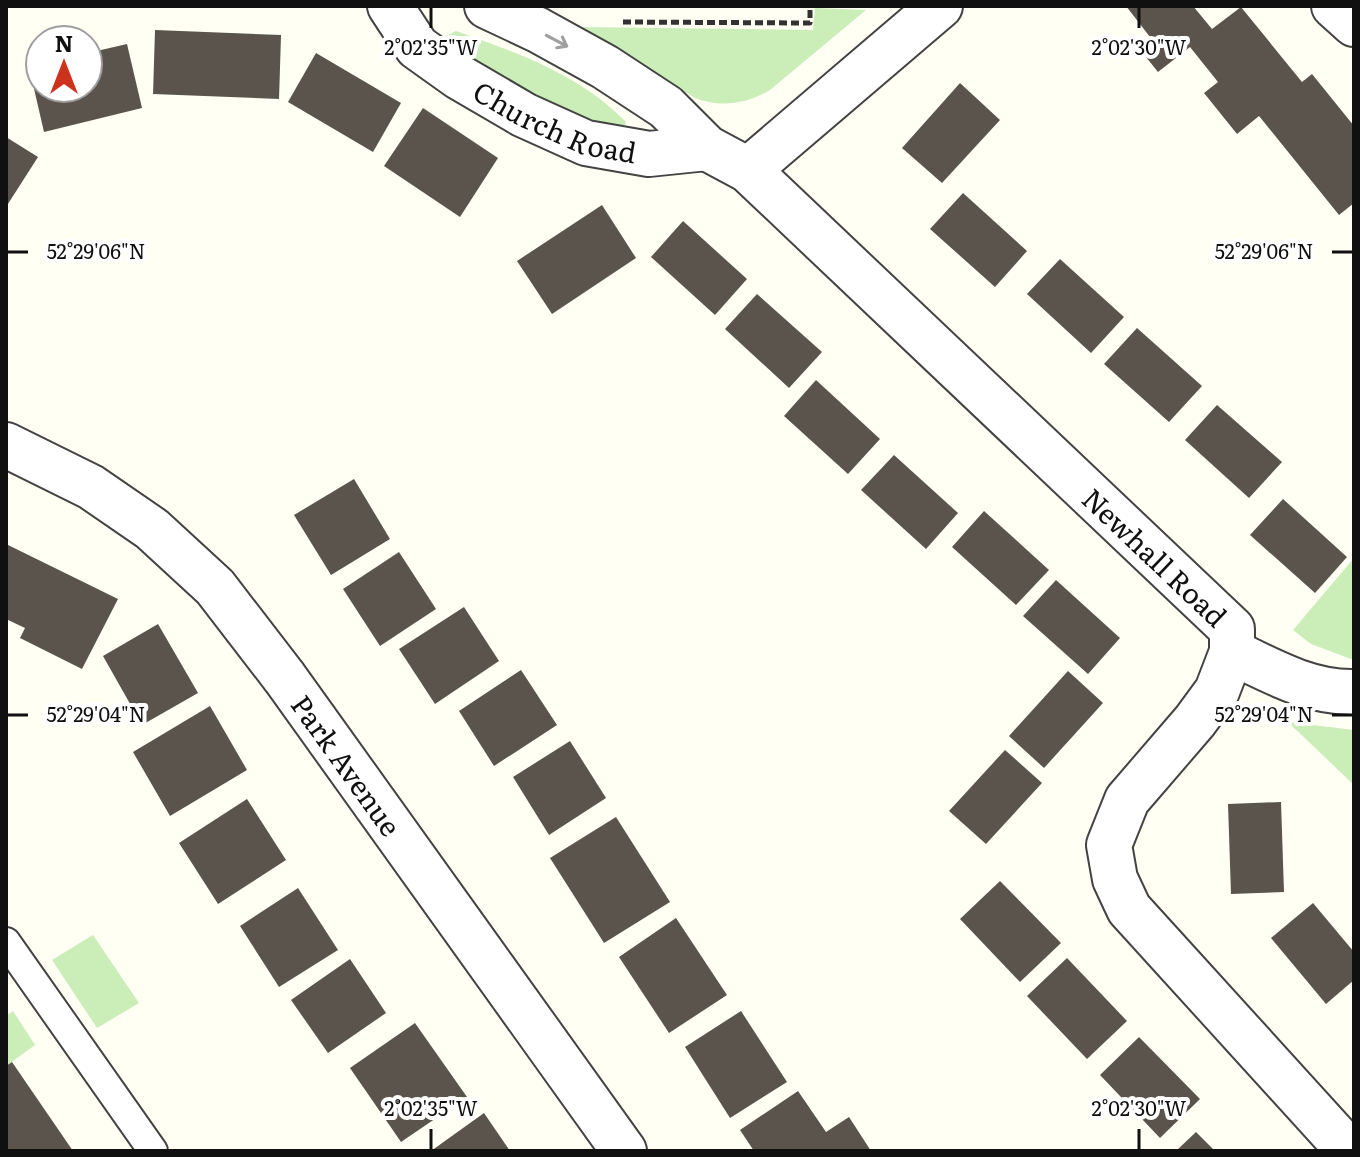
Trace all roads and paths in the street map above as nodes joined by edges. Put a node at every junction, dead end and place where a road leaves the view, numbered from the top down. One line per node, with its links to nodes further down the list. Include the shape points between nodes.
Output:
1 (390, 6): 8 (street, Church Road, via 417,47 459,77 586,143 649,154)
2 (487, 6): 8 (street, Church Road, one-way to 8, via 605,67 666,107)
3 (810, 6): 6 (path, via 810,23)
4 (940, 6): 9 (street)
5 (1334, 6): 7 (street)
6 (621, 21)
7 (1354, 24)
8 (707, 148): 9 (street, Church Road)
9 (748, 170): 11 (street, Newhall Road, via 1232,629)
10 (6, 445): 15 (street, Park Avenue, via 91,487 152,529 215,587)
11 (1232, 652): 12 (street, via 1288,680); 16 (street, Newhall Road, via 1217,691 1127,800 1109,845 1115,879 1129,909)
12 (1354, 692)
13 (6, 942): 14 (lane)
14 (153, 1151)
15 (624, 1151)
16 (1349, 1151)

